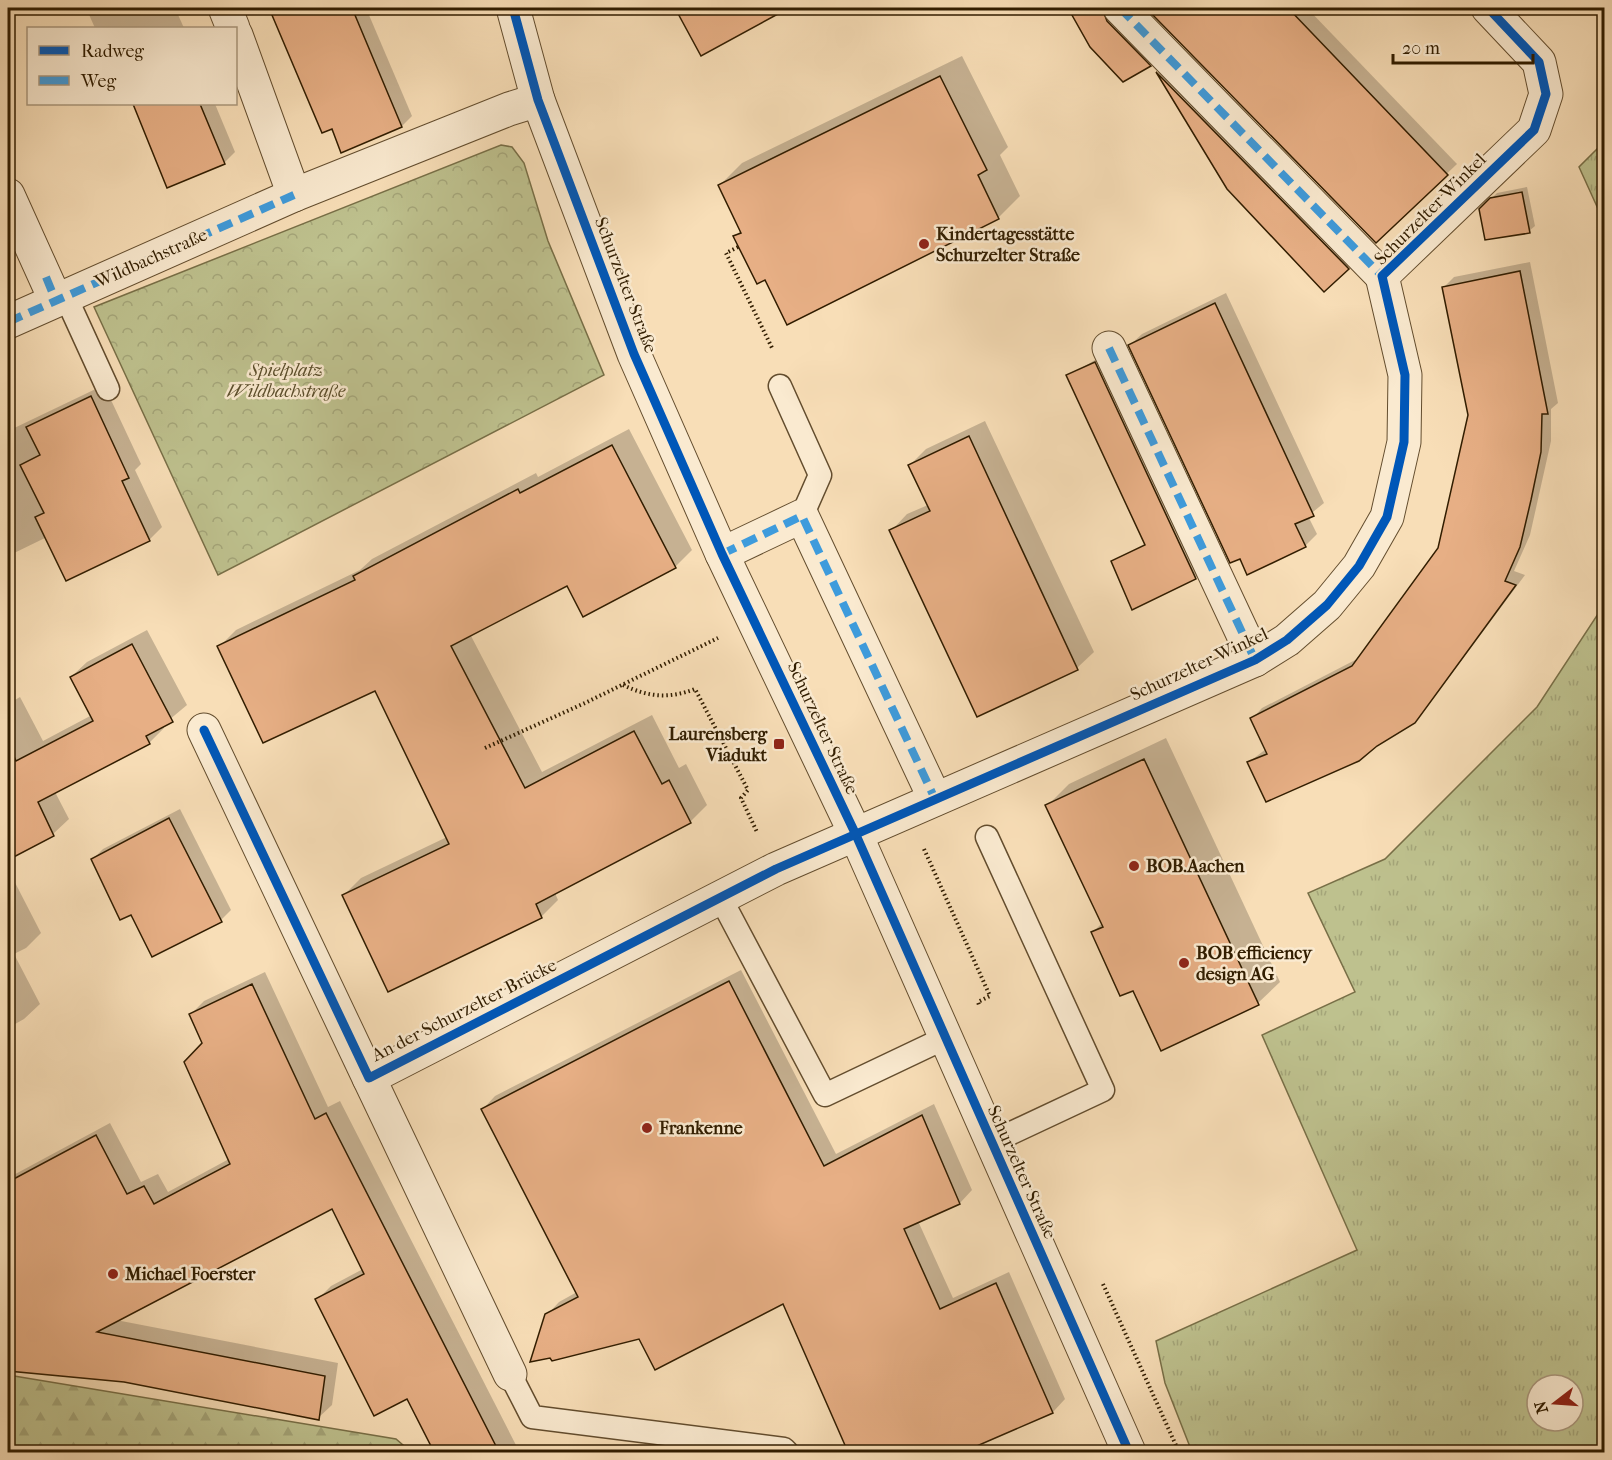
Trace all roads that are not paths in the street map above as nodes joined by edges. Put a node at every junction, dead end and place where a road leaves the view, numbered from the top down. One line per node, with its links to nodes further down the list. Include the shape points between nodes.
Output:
1 (225, 8): 5 (street)
2 (513, 8): 7 (street, Schurzelter Straße)
3 (1120, 8): 10 (street, Schurzelter Winkel)
4 (1488, 8): 10 (street, Schurzelter Winkel, via 1539,62 1546,94 1534,130)
5 (233, 27)
6 (237, 38): 9 (street)
7 (538, 100): 9 (street, Wildbachstraße, via 508,108); 17 (street, Schurzelter Straße, via 634,354)
8 (8, 195): 11 (street)
9 (294, 195): 11 (street, Wildbachstraße)
10 (1382, 276): 18 (street, Schurzelter Winkel, via 1405,375 1404,442 1388,517 1359,566 1327,605 1287,640)
11 (60, 297): 12 (street, Wildbachstraße); 15 (lane)
12 (8, 322)
13 (1109, 348): 18 (street, Schurzelter Winkel)
14 (780, 386): 16 (lane, via 820,475)
15 (108, 389)
16 (802, 516): 17 (street); 20 (street)
17 (722, 554): 21 (street, Schurzelter Straße)
18 (1255, 660): 20 (street, Schurzelter Winkel)
19 (204, 730): 25 (street, An der Schurzelter Brücke)
20 (935, 799): 21 (street, Schurzelter Winkel)
21 (856, 835): 23 (street, An der Schurzelter Brücke); 24 (street, Schurzelter Straße)
22 (987, 837): 26 (lane, via 1102,1090)
23 (720, 897): 24 (lane, via 825,1095); 25 (street, An der Schurzelter Brücke)
24 (945, 1038): 26 (street, Schurzelter Straße)
25 (369, 1078): 27 (street, An der Schurzelter Brücke)
26 (990, 1143): 29 (street, Schurzelter Straße)
27 (510, 1374): 28 (lane, via 532,1417)
28 (787, 1452)
29 (1130, 1452)

